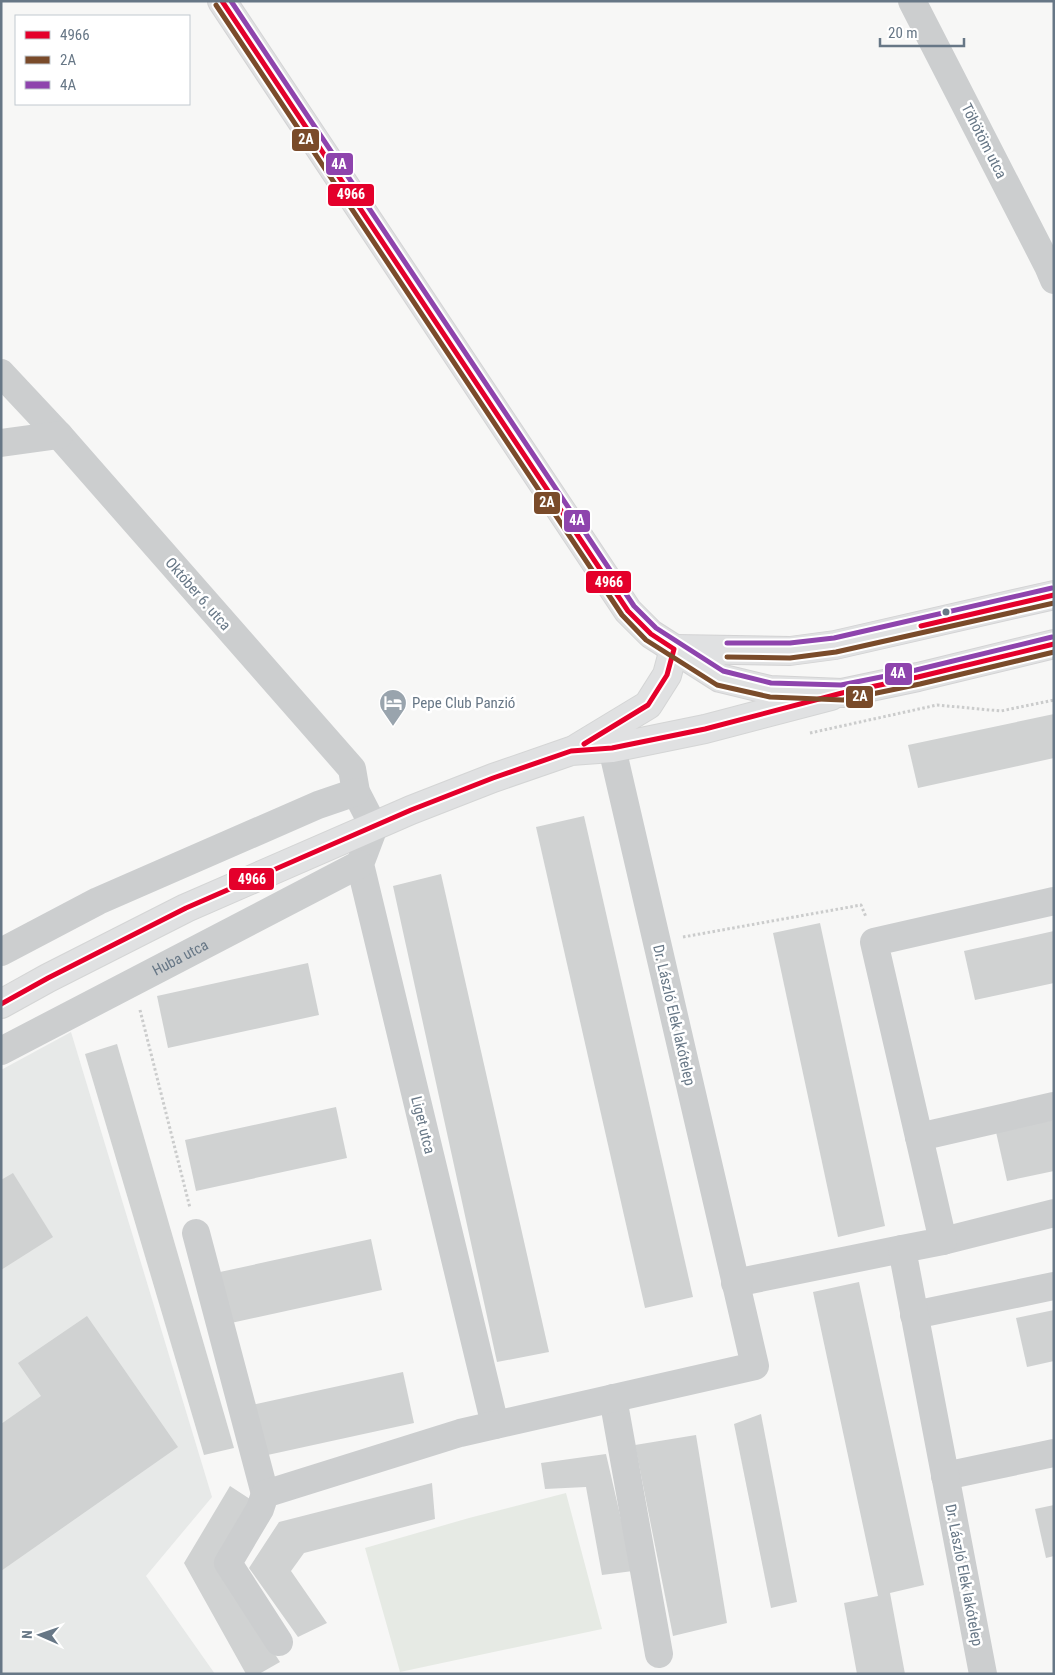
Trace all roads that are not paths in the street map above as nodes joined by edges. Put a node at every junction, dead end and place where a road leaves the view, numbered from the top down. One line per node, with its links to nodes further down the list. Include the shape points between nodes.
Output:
1 (222, 1): 9 (main road, via 628,612 651,634)
2 (912, 1): 3 (street, Töhötöm utca)
3 (1054, 280)
4 (1, 373): 5 (street, Október 6. utca)
5 (59, 435): 6 (street); 13 (street, Október 6. utca, via 352,769)
6 (1, 443)
7 (1054, 595): 9 (main road, via 835,645 790,650)
8 (1054, 644): 10 (main road)
9 (674, 649): 10 (main road, via 720,678 742,684 770,690); 12 (main road, via 666,675 648,705)
10 (842, 693): 11 (main road, via 705,729)
11 (612, 748): 12 (main road); 26 (street, Dr. László Elek lakótelep)
12 (571, 751): 14 (main road, via 493,778)
13 (356, 792): 14 (street, Október 6. utca); 17 (street, via 318,805 98,901)
14 (374, 827): 15 (street); 18 (main road, via 186,908)
15 (360, 864): 19 (street, Huba utca); 30 (street, Liget utca)
16 (1054, 900): 21 (street, via 874,942)
17 (1, 952)
18 (1, 1004)
19 (1, 1051)
20 (1054, 1106): 21 (street)
21 (919, 1137): 24 (street)
22 (1054, 1214): 24 (street)
23 (196, 1232): 33 (street)
24 (943, 1241): 25 (street)
25 (902, 1249): 26 (street); 28 (street, Dr. László Elek lakótelep)
26 (735, 1282): 29 (street, Dr. László Elek lakótelep, via 755,1366)
27 (1054, 1286): 28 (street)
28 (914, 1315): 32 (street, Dr. László Elek lakótelep)
29 (613, 1398): 30 (street); 35 (street)
30 (495, 1425): 33 (street)
31 (1054, 1453): 32 (street)
32 (945, 1476): 36 (street, Dr. László Elek lakótelep)
33 (265, 1494): 34 (street, via 260,1509 228,1563)
34 (279, 1642)
35 (659, 1654)
36 (983, 1674)

